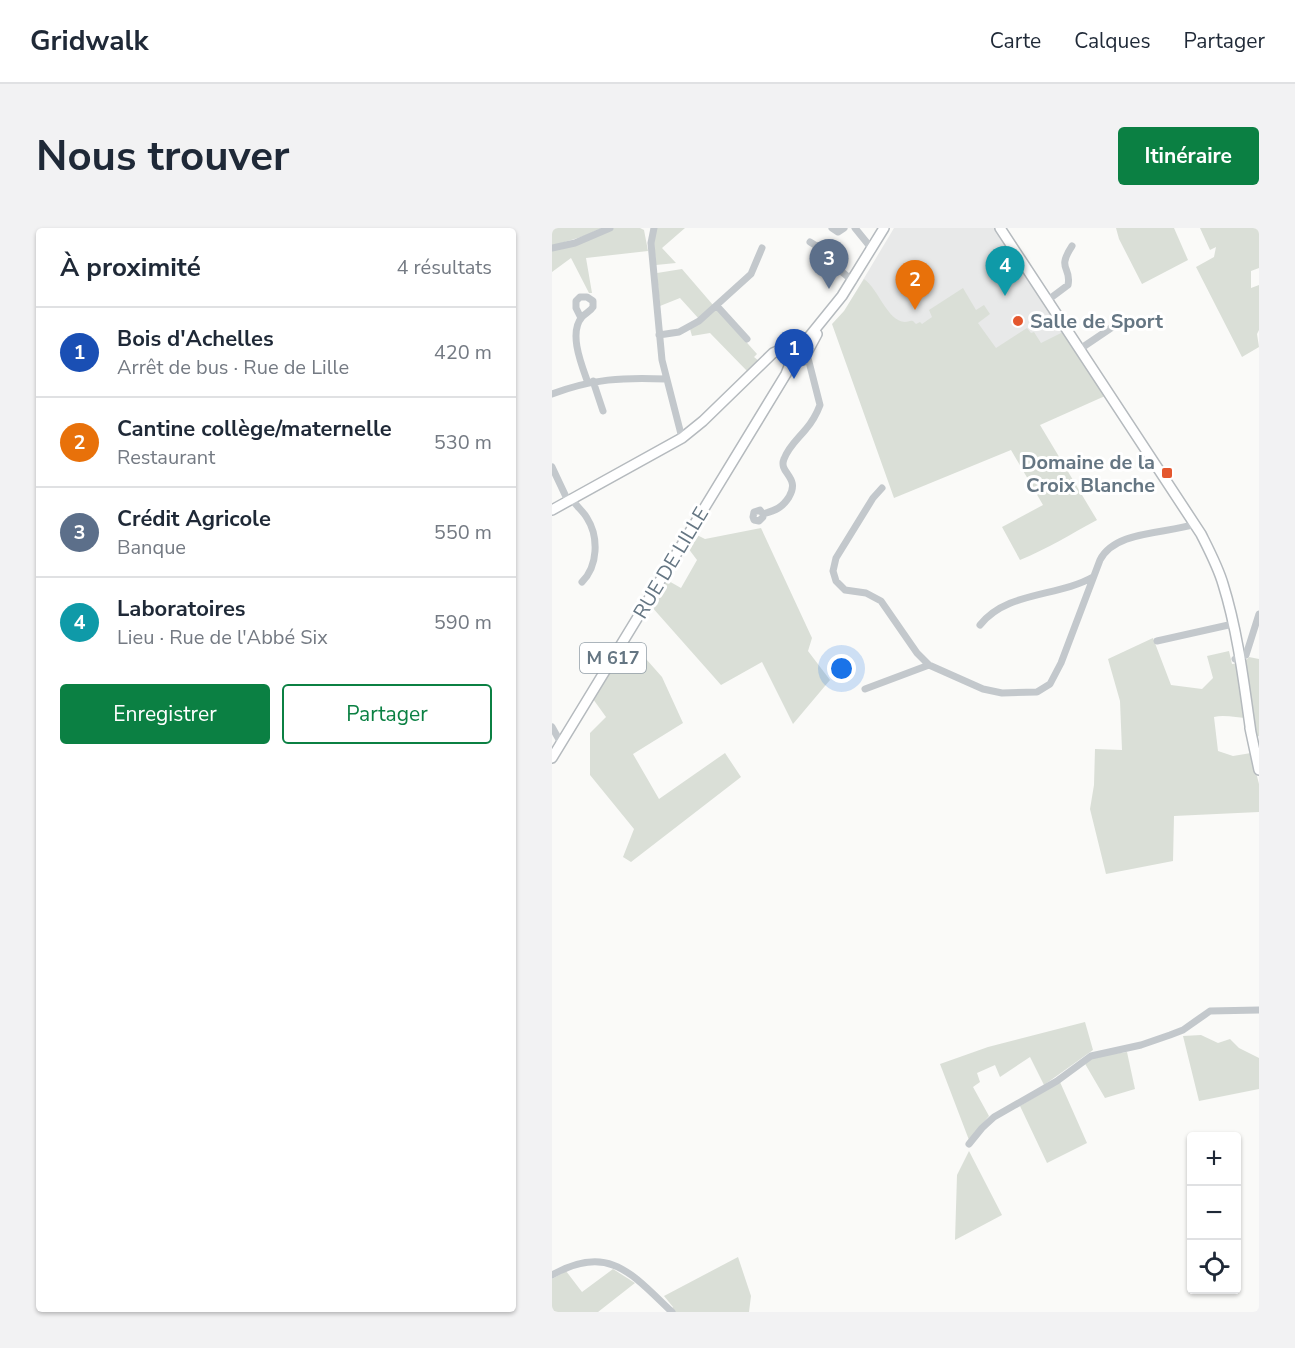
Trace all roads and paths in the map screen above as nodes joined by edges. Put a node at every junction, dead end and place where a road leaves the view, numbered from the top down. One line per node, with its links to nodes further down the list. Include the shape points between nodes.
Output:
1 (610, 228): 10 (street)
2 (653, 228): 18 (street)
3 (832, 228): 4 (street, via 838,232)
4 (844, 228)
5 (855, 228): 12 (street)
6 (885, 228): 12 (main road, M 617); 23 (main road, RUE DE LILLE / M 617)
7 (1004, 230): 14 (main road)
8 (810, 242): 13 (street, via 828,253 836,267)
9 (1072, 246): 14 (street, via 1064,263 1068,285)
10 (552, 248)
11 (762, 248): 15 (street, via 751,274)
12 (872, 249): 13 (main road, M 617)
13 (853, 280): 20 (main road, M 617, via 808,338)
14 (1048, 300): 21 (main road)
15 (717, 306): 18 (street, via 690,327); 19 (street)
16 (581, 318): 26 (street, via 578,352)
17 (1114, 326): 21 (street)
18 (659, 335): 25 (street)
19 (747, 339)
20 (795, 344): 22 (main road, via 789,349); 23 (main road, via 804,346); 24 (main road, via 773,353)
21 (1080, 349): 36 (main road)
22 (789, 357): 23 (main road, via 795,362); 24 (main road, via 777,355); 29 (main road, RUE DE LILLE / M 617, via 788,370)
23 (804, 357): 29 (main road, RUE DE LILLE / M 617); 35 (street, via 816,384 820,406 783,461 794,489 783,507)
24 (753, 374): 30 (main road)
25 (666, 379): 26 (street); 30 (street)
26 (591, 382): 27 (street); 28 (street)
27 (552, 394)
28 (603, 411)
29 (752, 429): 49 (main road, RUE DE LILLE / M 617)
30 (682, 438): 33 (main road)
31 (552, 467): 33 (street)
32 (882, 488): 46 (street, via 836,558 833,574 843,589 867,593 881,601)
33 (570, 500): 34 (main road); 38 (street, via 590,523 595,541 592,565)
34 (552, 510)
35 (763, 514)
36 (1195, 524): 37 (street, via 1111,546); 42 (main road, via 1207,547)
37 (1093, 577): 39 (street); 40 (street)
38 (582, 582)
39 (1070, 587): 40 (street); 43 (street, via 999,609)
40 (1088, 593): 46 (street, via 1059,669 1042,690 993,692)
41 (1259, 614): 45 (street, via 1246,654)
42 (1231, 624): 44 (street); 45 (main road)
43 (980, 625)
44 (1157, 641)
45 (1237, 658): 51 (main road)
46 (929, 665): 47 (street)
47 (865, 688)
48 (552, 727): 49 (street)
49 (561, 742): 50 (main road, RUE DE LILLE / M 617)
50 (552, 758)
51 (1259, 770)
52 (1259, 1010): 53 (street, via 1210,1011 1170,1035 1091,1056 990,1120)
53 (969, 1144)
54 (552, 1275): 55 (street, via 576,1263 597,1261 618,1266)
55 (672, 1312)

